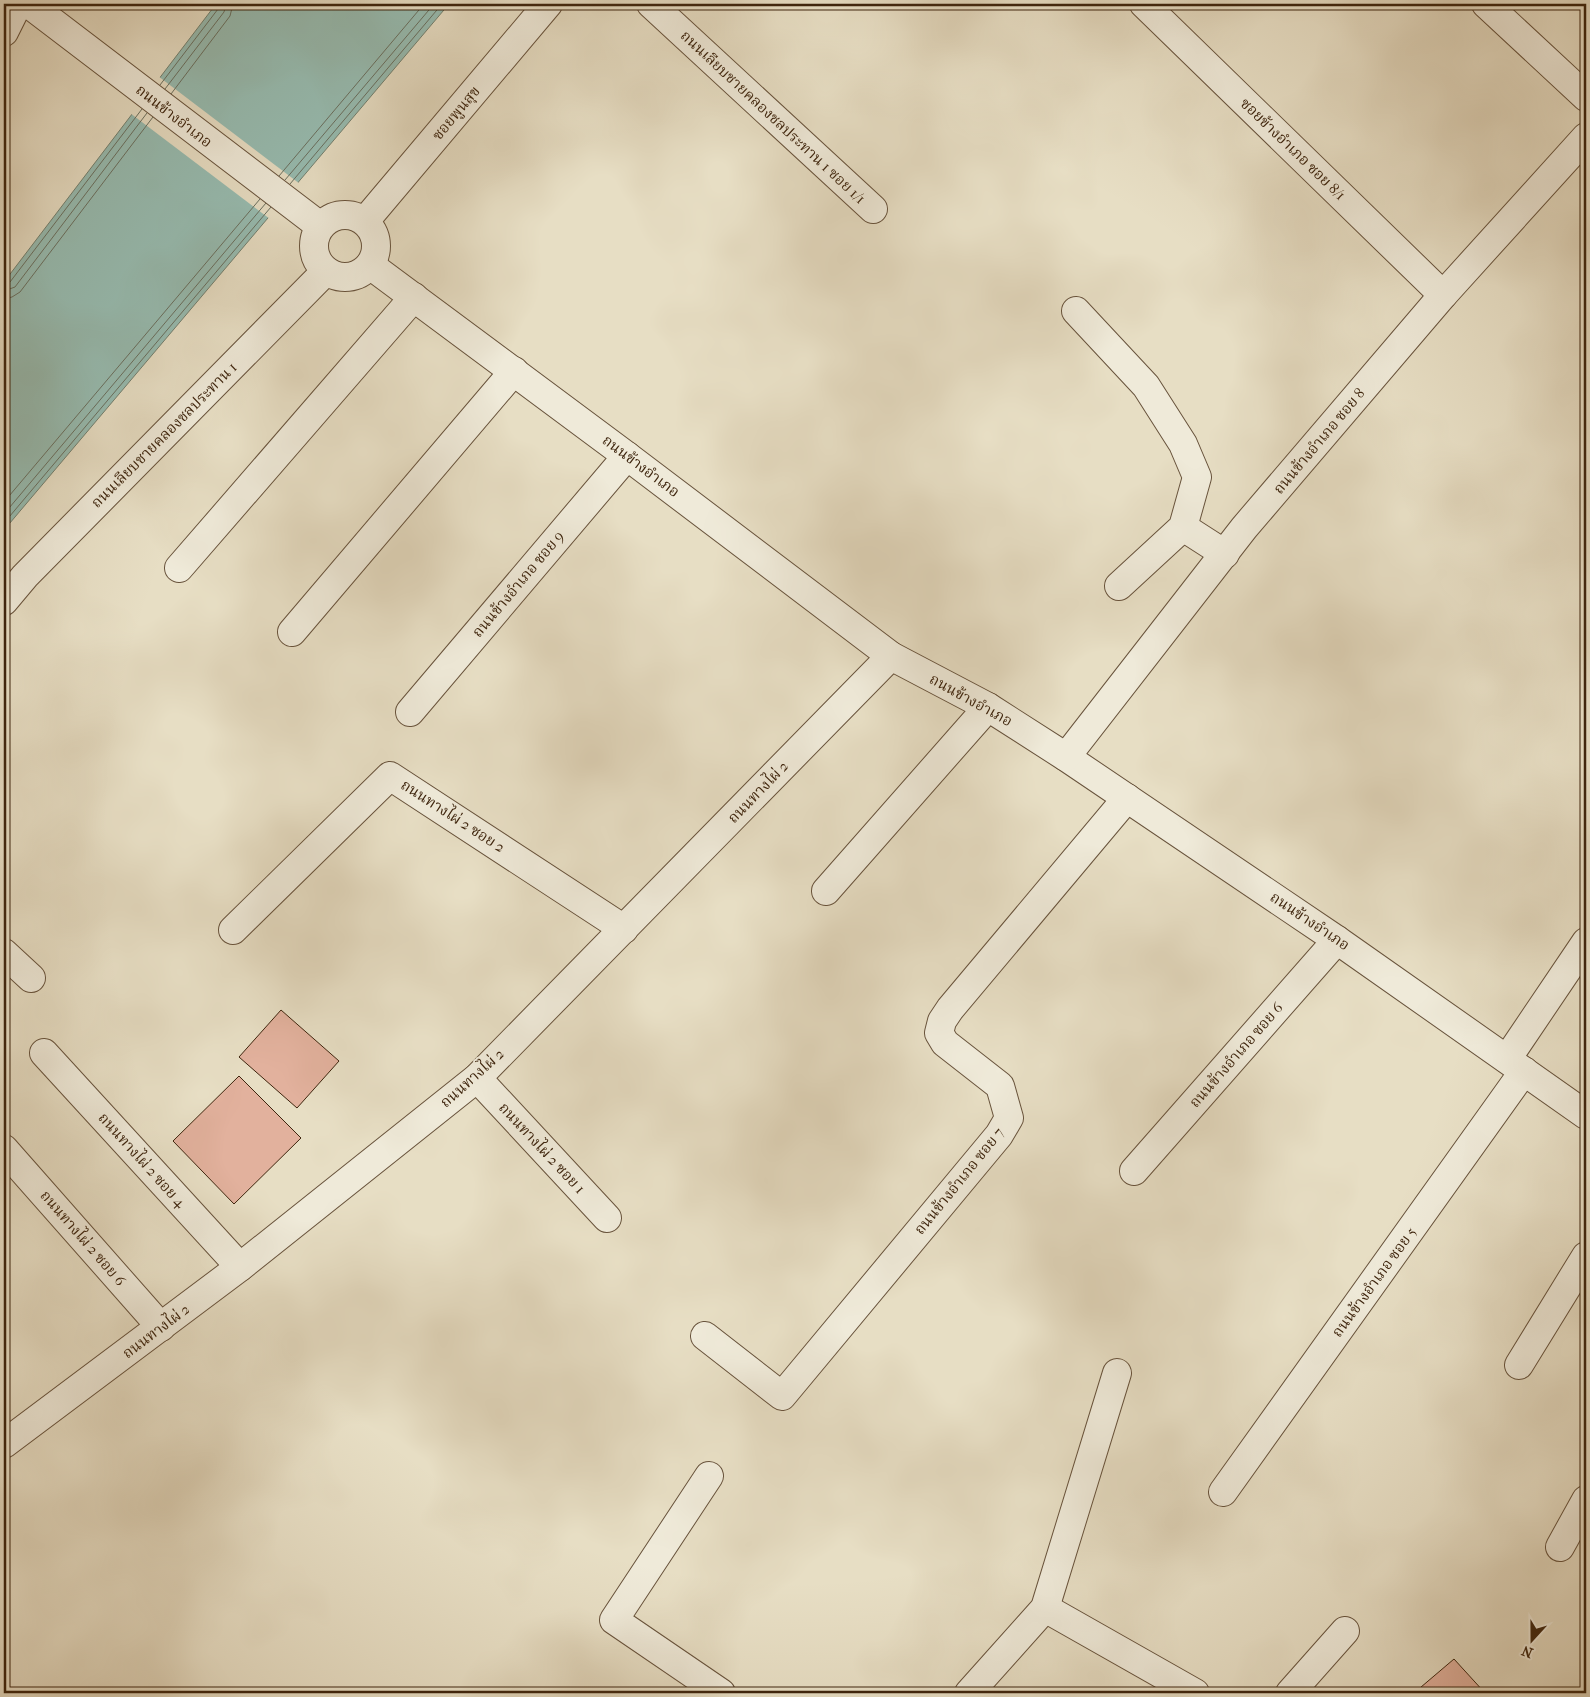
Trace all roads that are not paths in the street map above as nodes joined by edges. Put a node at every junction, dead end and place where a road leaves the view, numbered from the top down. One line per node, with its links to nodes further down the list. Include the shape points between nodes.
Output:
1 (18, 4): 7 (street)
2 (29, 4): 11 (street, ถนนข้างอำเภอ)
3 (548, 4): 12 (street, ซอยพูนสุข)
4 (651, 4): 10 (street, ถนนเลียบชายคลองชลประทาน 1 ซอย 1/1)
5 (1144, 4): 15 (street, ซอยข้างอำเภอ ซอย 8/1)
6 (1486, 4): 8 (street)
7 (4, 32)
8 (1586, 97)
9 (1586, 137): 15 (street, ถนนข้างอำเภอ ซอย 8)
10 (873, 209)
11 (311, 220): 12 (street, via 342,215 354,216); 14 (street, via 314,250)
12 (364, 222): 13 (street, via 372,230 376,242 376,254)
13 (370, 265): 14 (street, via 349,277); 16 (street, ถนนข้างอำเภอ)
14 (326, 271): 24 (street, ถนนเลียบชายคลองชลประทาน 1)
15 (1443, 295): 21 (street, ถนนข้างอำเภอ ซอย 8)
16 (414, 297): 18 (street, ถนนข้างอำเภอ); 22 (street)
17 (1076, 312): 20 (street, via 1146,386 1183,444 1197,477)
18 (514, 371): 19 (street, ถนนข้างอำเภอ); 25 (street)
19 (627, 456): 26 (street, ถนนข้างอำเภอ); 28 (street, ถนนข้างอำเภอ ซอย 9)
20 (1183, 527): 21 (street); 23 (street)
21 (1225, 554): 29 (street, ถนนข้างอำเภอ ซอย 8)
22 (179, 568)
23 (1119, 586)
24 (4, 601)
25 (292, 632)
26 (891, 656): 27 (street, ถนนข้างอำเภอ); 32 (street, ถนนทางไผ่ 2)
27 (988, 707): 29 (street, ถนนข้างอำเภอ); 31 (street)
28 (410, 712)
29 (1066, 757): 30 (street, ถนนข้างอำเภอ)
30 (1127, 798): 34 (street, ถนนข้างอำเภอ); 48 (street, ถนนข้างอำเภอ ซอย 7, via 942,1021 939,1033 945,1043 1000,1086 1009,1118 999,1135 782,1396)
31 (826, 892)
32 (624, 929): 33 (street, ถนนทางไผ่ 2 ซอย 2, via 390,776); 40 (street, ถนนทางไผ่ 2)
33 (232, 930)
34 (1337, 940): 39 (street, ถนนข้างอำเภอ); 43 (street, ถนนข้างอำเภอ ซอย 6)
35 (1586, 942): 39 (street, ถนนข้างอำเภอ ซอย 5)
36 (4, 953): 37 (street)
37 (31, 978)
38 (44, 1053): 46 (street, ถนนทางไผ่ 2 ซอย 4)
39 (1516, 1065): 41 (street, ถนนข้างอำเภอ); 53 (street, ถนนข้างอำเภอ ซอย 5)
40 (477, 1078): 44 (street, ถนนทางไผ่ 2 ซอย 1); 46 (street, ถนนทางไผ่ 2)
41 (1586, 1115)
42 (4, 1149): 47 (street, ถนนทางไผ่ 2 ซอย 6)
43 (1134, 1170)
44 (607, 1218)
45 (1586, 1256): 49 (street)
46 (240, 1267): 47 (street, ถนนทางไผ่ 2)
47 (161, 1327): 51 (street, ถนนทางไผ่ 2)
48 (705, 1336)
49 (1519, 1365)
50 (1117, 1373): 56 (street)
51 (4, 1444)
52 (709, 1476): 58 (street, via 614,1620)
53 (1223, 1492)
54 (1586, 1500): 55 (street)
55 (1560, 1547)
56 (1045, 1608): 59 (street); 60 (street)
57 (1345, 1631): 61 (street)
58 (721, 1693)
59 (969, 1693)
60 (1195, 1693)
61 (1290, 1693)

